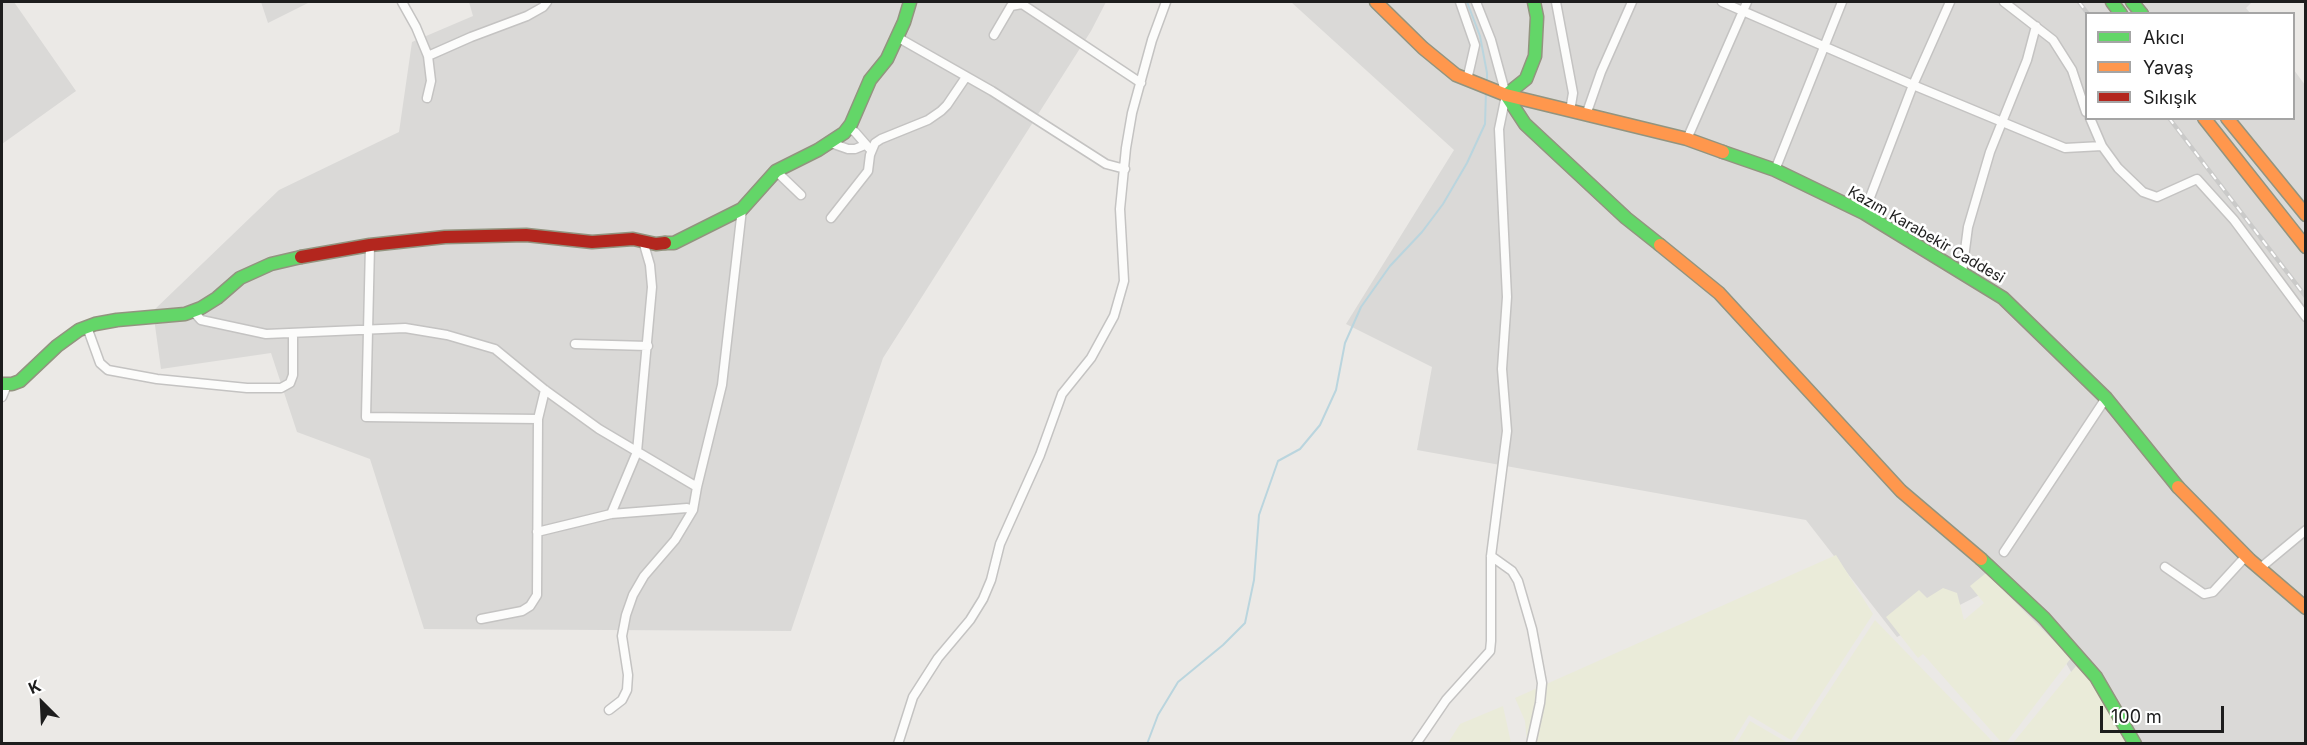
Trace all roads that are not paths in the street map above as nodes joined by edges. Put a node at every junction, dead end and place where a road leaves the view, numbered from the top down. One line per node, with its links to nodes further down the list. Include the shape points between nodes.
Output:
1 (402, 2): 21 (street)
2 (547, 2): 21 (street, via 527,16)
3 (910, 2): 19 (street)
4 (1166, 2): 24 (street)
5 (1376, 2): 23 (street, Kazım Karabekir Caddesi, via 1423,48)
6 (1460, 2): 23 (street, via 1475,45)
7 (1476, 2): 26 (street)
8 (1534, 2): 26 (street, via 1538,17 1535,56 1526,79)
9 (1556, 2): 29 (street, via 1572,84)
10 (1632, 2): 30 (street)
11 (1722, 2): 16 (street)
12 (1747, 2): 16 (street)
13 (1842, 2): 20 (street)
14 (1950, 2): 25 (street)
15 (2004, 2): 17 (street)
16 (1743, 10): 20 (street); 36 (street)
17 (2036, 26): 28 (street, via 2053,40 2072,70); 34 (street)
18 (994, 35): 24 (street, via 1011,6 1022,4)
19 (897, 37): 22 (street); 35 (street, via 887,59 870,80)
20 (1825, 46): 25 (street); 41 (street)
21 (428, 56): 27 (street, via 431,81)
22 (966, 77): 39 (street, via 941,111); 40 (street, via 1106,164)
23 (1467, 80): 26 (street, Kazım Karabekir Caddesi)
24 (1141, 83): 40 (street, via 1132,113)
25 (1913, 85): 34 (street); 45 (street)
26 (1506, 95): 29 (street, Kazım Karabekir Caddesi); 71 (street, via 1498,129 1507,297 1502,369 1507,431); 81 (street, via 1525,124 1626,218 1719,293 1901,491 2044,618 2096,676)
27 (427, 98)
28 (2085, 108)
29 (1570, 111): 30 (street, Kazım Karabekir Caddesi)
30 (1586, 115): 36 (street, Kazım Karabekir Caddesi)
31 (2091, 120): 38 (street)
32 (2206, 120): 50 (street)
33 (2229, 120): 46 (street)
34 (2002, 122): 38 (street, via 2065,148); 51 (street, via 1968,227)
35 (848, 128): 37 (street); 39 (street)
36 (1687, 139): 41 (street, Kazım Karabekir Caddesi)
37 (828, 142): 39 (street, via 848,149); 42 (street)
38 (2102, 146): 53 (street, via 2143,192 2157,197 2197,179 2234,220)
39 (868, 147): 47 (street, via 868,171)
40 (1125, 169): 78 (street, via 1120,209 1124,281 1114,316 1091,358 1062,394 1028,486 1000,544 983,599 913,697)
41 (1775, 170): 45 (street, Kazım Karabekir Caddesi)
42 (776, 171): 43 (street); 44 (street)
43 (801, 195)
44 (742, 209): 48 (street, via 674,243); 65 (street, via 722,385)
45 (1864, 213): 51 (street, Kazım Karabekir Caddesi)
46 (2306, 214)
47 (831, 218)
48 (643, 241): 49 (street, via 488,235); 58 (street, via 652,276)
49 (370, 245): 52 (street, via 271,264 240,278 217,298); 55 (street)
50 (2306, 247)
51 (1962, 273): 62 (street, Kazım Karabekir Caddesi, via 2003,298)
52 (193, 311): 54 (street); 56 (street, via 201,320 266,334)
53 (2306, 317)
54 (87, 327): 56 (street, via 100,363 108,370 247,388 281,388 290,383); 59 (street, via 71,335 20,381)
55 (367, 329): 56 (street); 60 (street, via 412,329 495,349); 63 (street, via 366,417)
56 (293, 334)
57 (574, 344): 58 (street)
58 (648, 346): 64 (street)
59 (4, 385): 61 (street)
60 (545, 390): 63 (street); 64 (street)
61 (2, 397)
62 (2106, 398): 70 (street); 72 (street, Kazım Karabekir Caddesi, via 2174,483)
63 (538, 419): 69 (street)
64 (637, 452): 65 (street); 67 (street)
65 (697, 487): 66 (street)
66 (693, 510): 67 (street); 77 (street, via 633,595 622,636 627,690)
67 (611, 514): 69 (street)
68 (2306, 530): 74 (street)
69 (537, 532): 76 (street, via 535,599 522,611)
70 (2004, 552)
71 (1491, 556): 79 (street, via 1490,651 1453,692); 80 (street, via 1512,571 1518,581 1533,629 1542,683)
72 (2246, 556): 73 (street, via 2213,592 2204,594); 74 (street, Kazım Karabekir Caddesi)
73 (2165, 567)
74 (2259, 569): 75 (street, Kazım Karabekir Caddesi)
75 (2306, 609)
76 (481, 619)
77 (609, 710)
78 (898, 744)
79 (1416, 744)
80 (1531, 744)
81 (2135, 744)

